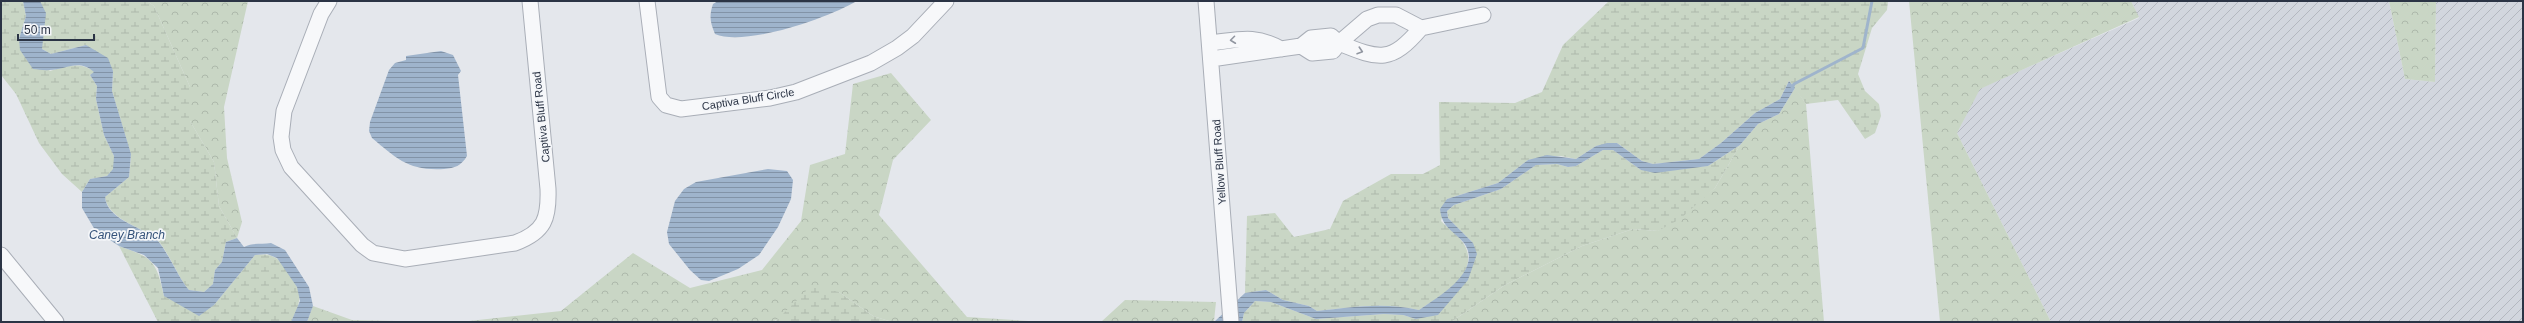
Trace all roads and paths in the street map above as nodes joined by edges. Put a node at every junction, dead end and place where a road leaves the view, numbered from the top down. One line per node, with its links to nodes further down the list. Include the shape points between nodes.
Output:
1 (329, 1): 2 (street, Captiva Bluff Road, via 321,14 284,111 281,137 283,150 291,167 362,245 372,253 405,260 515,243 528,238 538,230 549,209)
2 (530, 1)
3 (647, 1): 4 (street, Captiva Bluff Circle, via 659,97 666,105 681,109 770,98 796,92 870,63 913,36)
4 (946, 1)
5 (1206, 1): 9 (street, Yellow Bluff Road)
6 (1483, 15): 7 (street)
7 (1421, 28): 10 (street, one-way to 7, via 1362,52 1386,55 1397,52); 10 (street, via 1396,15 1378,15 1367,19)
8 (1250, 38): 9 (street, one-way to 9); 11 (street, via 1265,40); 12 (street)
9 (1210, 43): 13 (street, Yellow Bluff Road)
10 (1339, 43): 11 (street, via 1331,36 1311,38 1301,46)
11 (1281, 49): 12 (street)
12 (1252, 55): 13 (street)
13 (1211, 59): 16 (street, Yellow Bluff Road)
14 (1, 255): 15 (street)
15 (56, 322)
16 (1232, 322)

